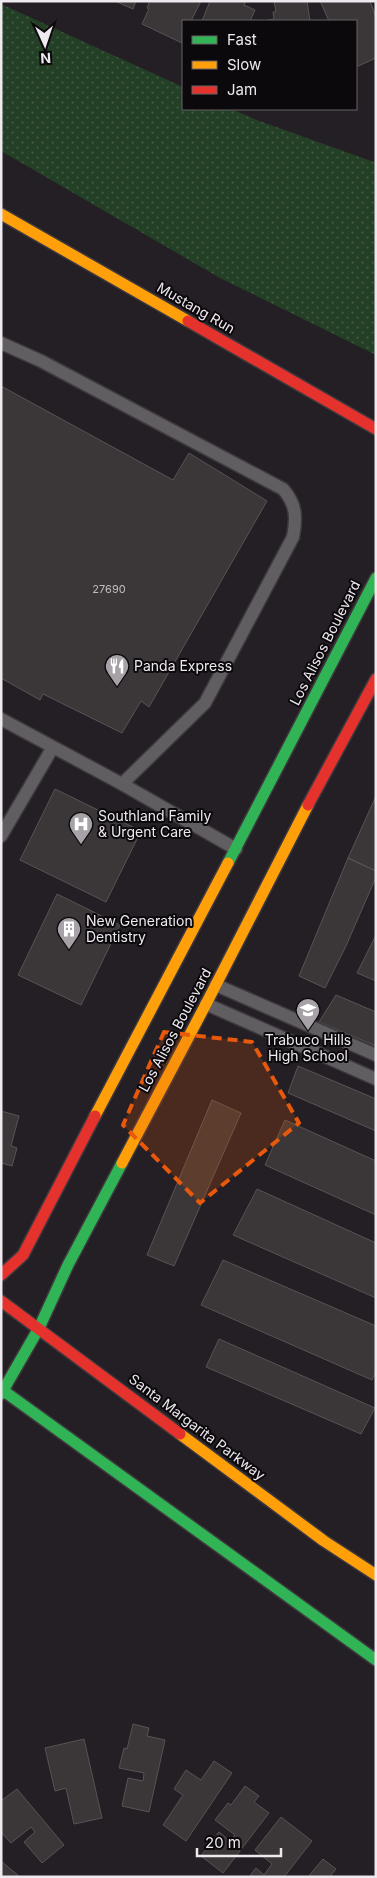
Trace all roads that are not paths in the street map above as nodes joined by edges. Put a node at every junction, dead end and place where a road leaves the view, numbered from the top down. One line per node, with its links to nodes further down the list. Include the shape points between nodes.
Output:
1 (1, 214): 3 (main road, Mustang Run)
2 (1, 343): 8 (lane, via 40,360 276,485 291,498 294,508 293,537 205,703)
3 (376, 429)
4 (376, 578): 10 (main road, Los Alisos Boulevard)
5 (376, 679): 11 (main road, Los Alisos Boulevard, via 321,778)
6 (1, 719): 7 (lane)
7 (53, 747): 8 (lane); 9 (lane)
8 (122, 784): 10 (lane)
9 (1, 836)
10 (236, 849): 15 (main road, Los Alisos Boulevard, via 23,1255)
11 (216, 985): 12 (main road, Los Alisos Boulevard); 13 (lane)
12 (206, 1004): 14 (lane); 17 (main road, Los Alisos Boulevard, via 73,1256)
13 (376, 1055)
14 (376, 1079)
15 (1, 1275)
16 (1, 1301): 17 (main road, Santa Margarita Parkway)
17 (39, 1328): 18 (main road, Los Alisos Boulevard); 19 (main road, Santa Margarita Parkway, via 324,1541)
18 (2, 1391): 20 (main road)
19 (376, 1575)
20 (376, 1660)

